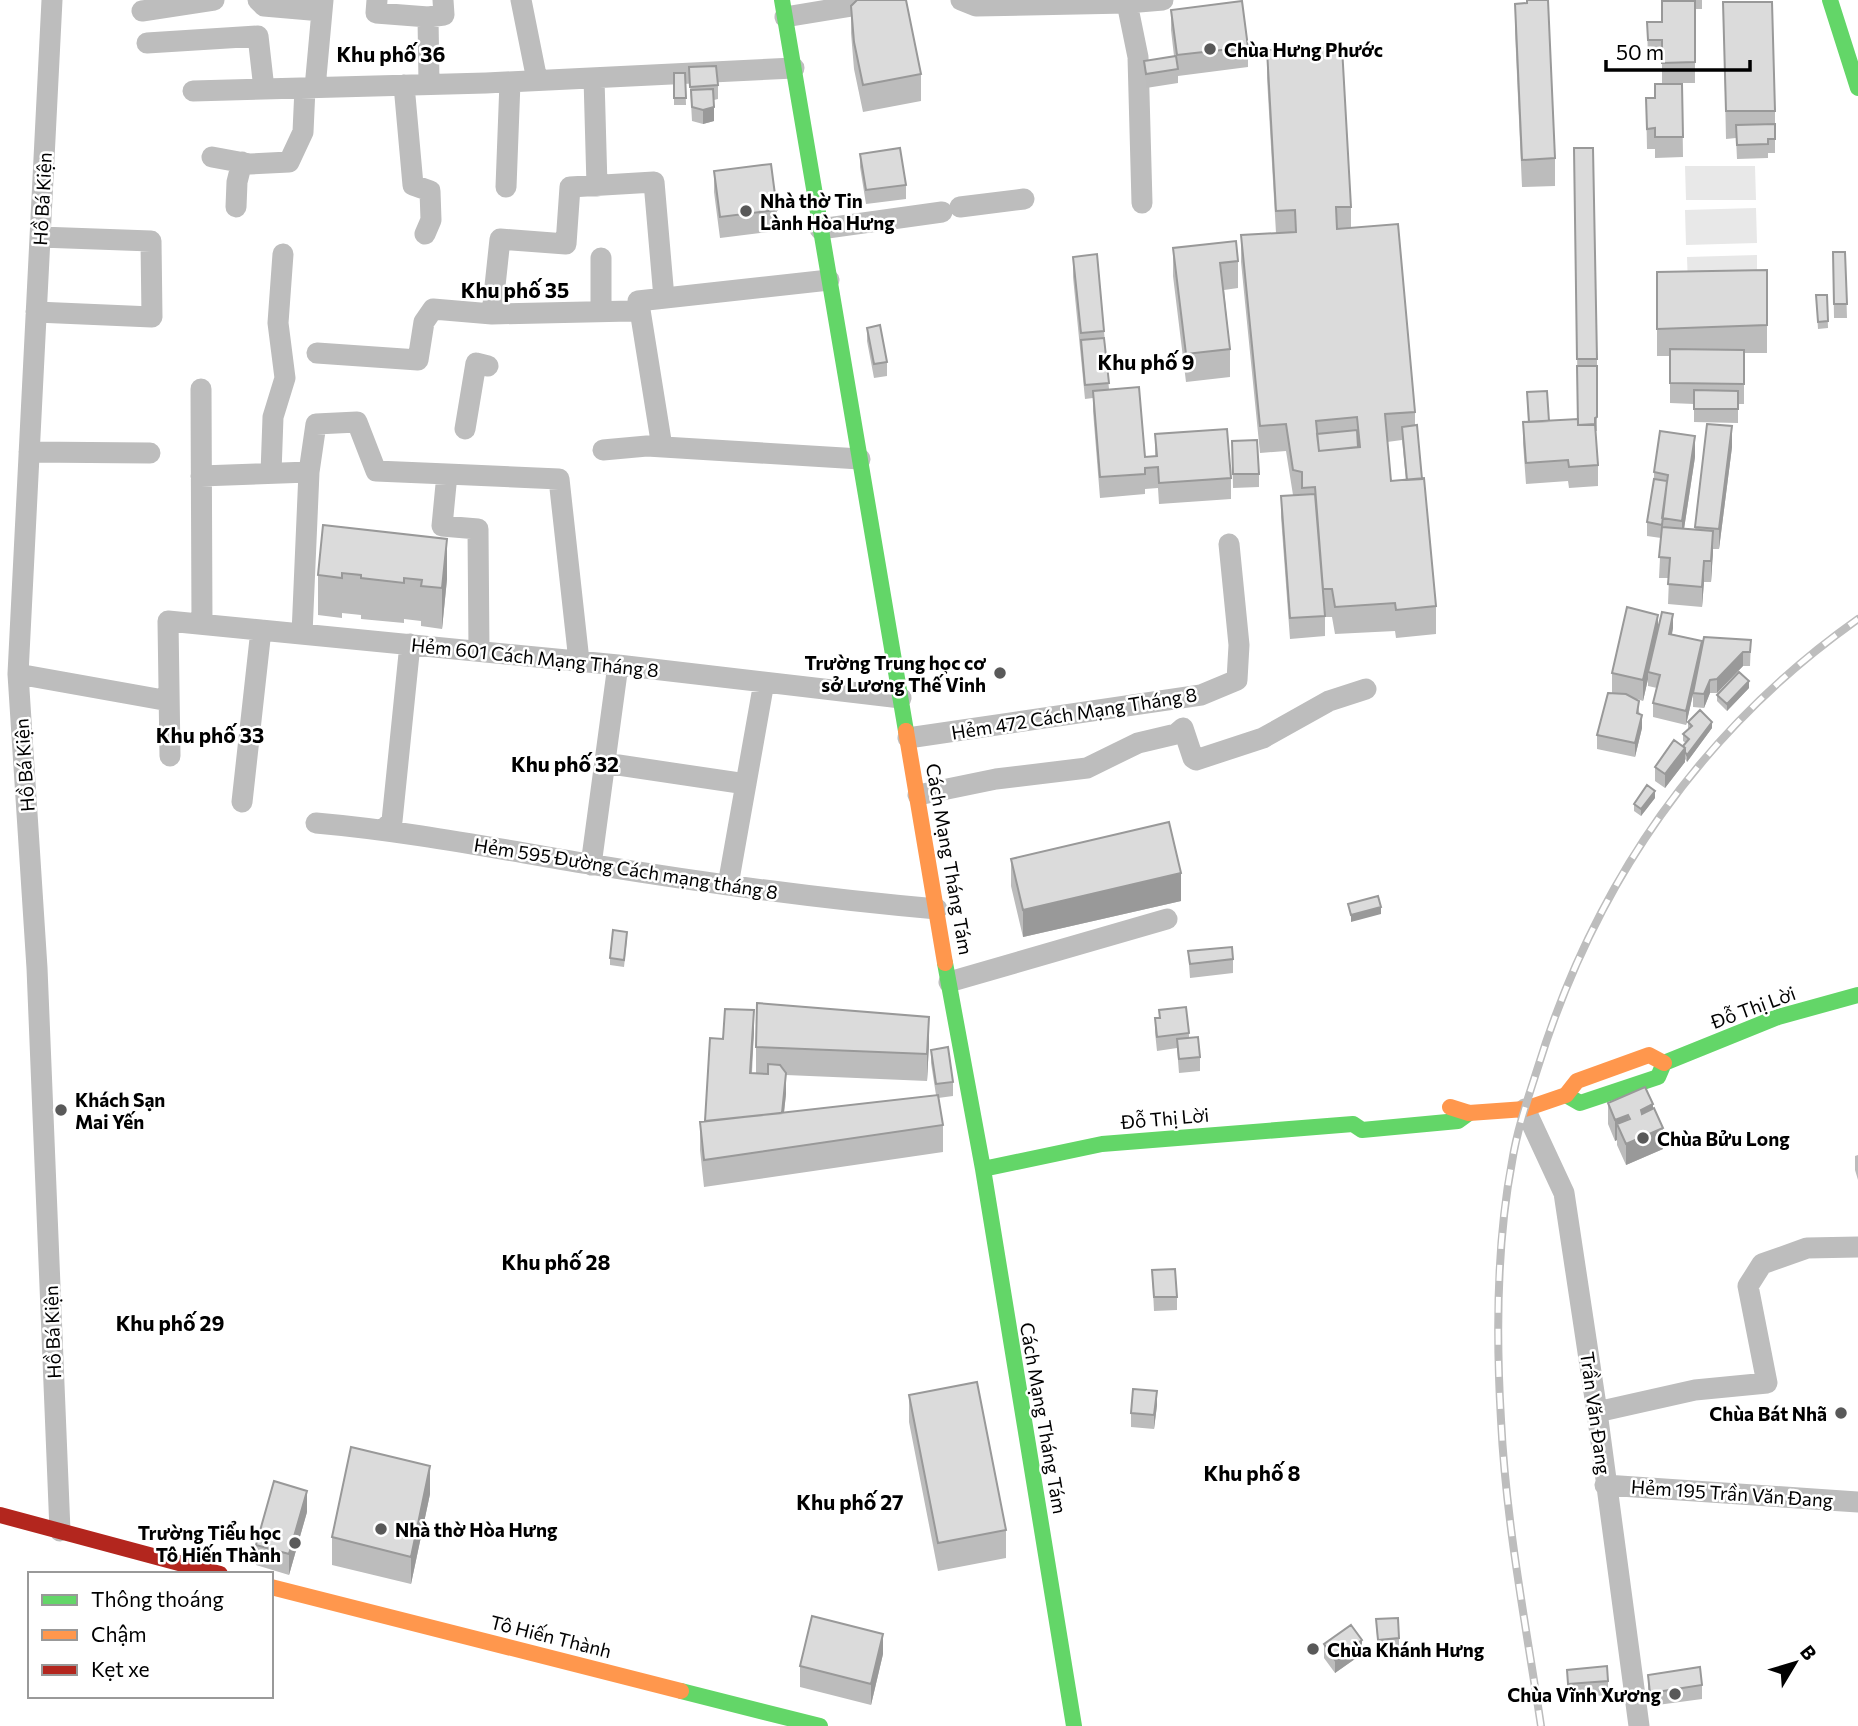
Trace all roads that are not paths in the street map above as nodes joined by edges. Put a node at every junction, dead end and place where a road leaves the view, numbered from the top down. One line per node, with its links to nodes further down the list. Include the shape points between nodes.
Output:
1 (52, 0): 36 (street, Hồ Bá Kiện)
2 (258, 0): 12 (street, via 264,6)
3 (377, 0): 15 (street, via 376,13)
4 (443, 0): 15 (street, via 444,15)
5 (522, 0): 19 (street)
6 (889, 0): 13 (street)
7 (961, 0): 11 (street, via 976,6)
8 (1163, 0): 11 (street)
9 (1830, 0): 24 (main road)
10 (204, 1): 14 (street)
11 (1127, 4): 32 (street, via 1138,57)
12 (323, 6): 23 (street)
13 (784, 8): 17 (main road, Cách Mạng Tháng Tám)
14 (142, 11)
15 (428, 17): 21 (street)
16 (147, 43): 25 (street, via 258,36)
17 (794, 68): 18 (street); 34 (main road, Cách Mạng Tháng Tám)
18 (594, 78): 19 (street); 29 (street)
19 (537, 80): 20 (street)
20 (510, 82): 21 (street); 30 (street)
21 (429, 84): 22 (street)
22 (404, 85): 23 (street); 35 (street, via 413,185 430,191)
23 (310, 88): 25 (street); 28 (street, via 303,132 289,162)
24 (1858, 88)
25 (264, 89): 26 (street)
26 (193, 91)
27 (212, 157): 28 (street)
28 (242, 162): 33 (street)
29 (597, 186): 40 (street, via 654,182); 44 (street, via 570,187 566,244 500,239)
30 (506, 187)
31 (1024, 200): 34 (street)
32 (1142, 203)
33 (236, 207)
34 (820, 229): 39 (main road, Cách Mạng Tháng Tám)
35 (425, 234)
36 (40, 237): 42 (street, Hồ Bá Kiện); 42 (street, via 151,241 152,317)
37 (283, 254): 55 (street, via 278,323 285,378 273,417)
38 (601, 258): 43 (street)
39 (829, 280): 40 (street); 53 (main road, Cách Mạng Tháng Tám)
40 (664, 298): 41 (street, via 638,301)
41 (640, 310): 43 (street); 49 (street)
42 (36, 312): 51 (street, Hồ Bá Kiện)
43 (601, 312): 44 (street)
44 (492, 314): 45 (street, via 433,309 424,322 418,359)
45 (317, 353)
46 (488, 366): 48 (street, via 476,363)
47 (201, 389): 57 (street)
48 (465, 429)
49 (662, 447): 50 (street); 53 (street)
50 (603, 450)
51 (29, 452): 52 (street); 66 (street, Hồ Bá Kiện)
52 (150, 453)
53 (860, 458): 69 (main road, Cách Mạng Tháng Tám)
54 (309, 471): 55 (street); 56 (street, via 316,424 357,422 376,471); 61 (street)
55 (271, 473): 57 (street)
56 (447, 474): 63 (street, via 442,526 478,529); 64 (street, via 559,480)
57 (201, 476): 59 (street)
58 (1229, 544): 71 (street, Hẻm 472 Cách Mạng Tháng 8, via 1239,645 1237,680 1201,695)
59 (202, 624): 60 (street, Hẻm 601 Cách Mạng Tháng 8); 70 (street, Hẻm 601 Cách Mạng Tháng 8, via 168,621)
60 (261, 630): 61 (street, Hẻm 601 Cách Mạng Tháng 8); 76 (street)
61 (302, 634): 62 (street, Hẻm 601 Cách Mạng Tháng 8)
62 (410, 644): 63 (street, Hẻm 601 Cách Mạng Tháng 8); 78 (street, via 392,821)
63 (479, 651): 64 (street, Hẻm 601 Cách Mạng Tháng 8)
64 (579, 661): 65 (street, Hẻm 601 Cách Mạng Tháng 8)
65 (618, 664): 67 (street, Hẻm 601 Cách Mạng Tháng 8); 73 (street, Hẻm 595 Đường Cách mạng tháng 8)
66 (18, 674): 70 (street); 95 (street, Hồ Bá Kiện, via 37,968)
67 (764, 682): 69 (street, Hẻm 601 Cách Mạng Tháng 8); 74 (street)
68 (1366, 689): 75 (street, via 1329,701 1264,738 1196,760 1183,728 1087,768 996,779)
69 (901, 698): 71 (main road, Cách Mạng Tháng Tám)
70 (169, 701): 72 (street)
71 (908, 738): 75 (main road, Cách Mạng Tháng Tám)
72 (170, 756)
73 (605, 763): 74 (street); 79 (street, Hẻm 595 Đường Cách mạng tháng 8)
74 (746, 784): 80 (street)
75 (918, 796): 81 (main road, Cách Mạng Tháng Tám)
76 (242, 803)
77 (316, 823): 78 (street, Hẻm 595 Đường Cách mạng tháng 8)
78 (384, 829): 79 (street, Hẻm 595 Đường Cách mạng tháng 8)
79 (591, 865): 80 (street, Hẻm 595 Đường Cách mạng tháng 8)
80 (728, 885): 81 (street, Hẻm 595 Đường Cách mạng tháng 8)
81 (937, 909): 83 (main road, Cách Mạng Tháng Tám)
82 (1167, 919): 83 (street)
83 (949, 982): 89 (main road, Cách Mạng Tháng Tám)
84 (1858, 995): 85 (main road, Đỗ Thị Lời, via 1777,1017)
85 (1664, 1063): 87 (main road, Đỗ Thị Lời, via 1649,1055 1577,1081); 87 (main road, Đỗ Thị Lời, via 1658,1077 1580,1103)
86 (1544, 1083): 88 (street)
87 (1566, 1095): 88 (main road, Đỗ Thị Lời)
88 (1531, 1106): 89 (main road, Đỗ Thị Lời, via 1469,1113 1454,1107 1362,1116 1353,1124 1102,1144); 91 (street, Trần Văn Ðang, via 1564,1193)
89 (983, 1169): 99 (main road, Cách Mạng Tháng Tám)
90 (1858, 1247): 91 (street, via 1807,1248 1762,1264 1748,1286 1767,1383 1695,1390)
91 (1597, 1412): 92 (street, Trần Văn Ðang)
92 (1605, 1485): 93 (street, Hẻm 195 Trần Văn Ðang); 100 (street, Trần Văn Ðang)
93 (1858, 1502)
94 (0, 1515): 95 (main road)
95 (60, 1531): 96 (main road)
96 (213, 1572)
97 (273, 1588): 98 (main road, Tô Hiến Thành)
98 (820, 1726)
99 (1074, 1726)
100 (1639, 1726)

